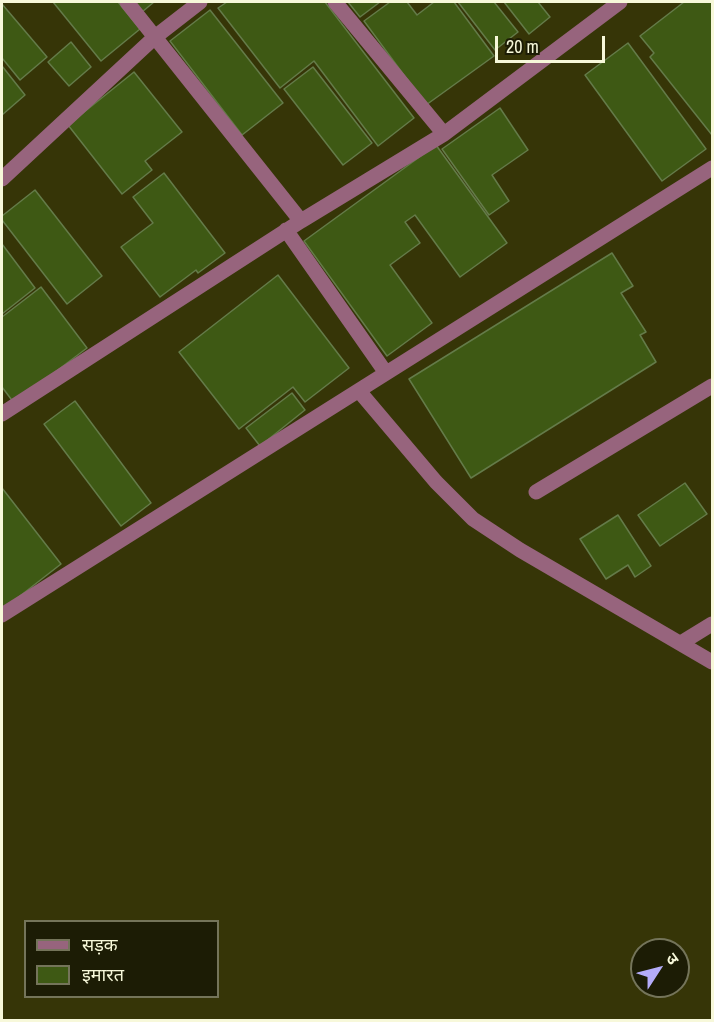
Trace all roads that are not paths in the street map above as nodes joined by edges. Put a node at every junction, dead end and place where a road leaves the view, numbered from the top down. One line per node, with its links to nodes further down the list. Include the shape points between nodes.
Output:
1 (127, 2): 5 (street)
2 (200, 2): 5 (street)
3 (335, 2): 6 (street)
4 (620, 2): 6 (street)
5 (155, 37): 8 (street); 9 (street)
6 (444, 134): 9 (street)
7 (712, 168): 11 (street)
8 (2, 179)
9 (301, 221): 10 (street)
10 (286, 230): 11 (street); 14 (street)
11 (386, 374): 13 (street)
12 (712, 386): 15 (street)
13 (359, 391): 16 (street); 18 (street, via 436,482 473,519)
14 (2, 414)
15 (536, 492)
16 (2, 615)
17 (712, 624): 18 (street)
18 (681, 644): 19 (street)
19 (712, 662)

